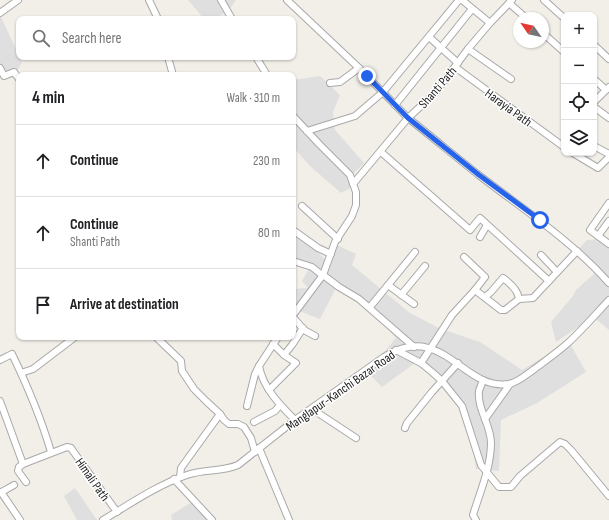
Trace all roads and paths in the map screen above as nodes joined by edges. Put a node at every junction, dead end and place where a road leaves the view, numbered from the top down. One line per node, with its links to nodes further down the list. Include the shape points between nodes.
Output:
1 (18, 0): 10 (street)
2 (149, 0): 12 (street)
3 (221, 0): 13 (street)
4 (287, 0): 25 (street, Shanti Path)
5 (461, 0): 8 (street); 15 (street)
6 (544, 0): 11 (street)
7 (510, 2): 9 (street); 14 (street, Shanti Path)
8 (472, 9): 14 (street); 17 (street)
9 (520, 12)
10 (0, 13)
11 (561, 15)
12 (157, 16)
13 (230, 16)
14 (490, 23): 20 (street, Shanti Path)
15 (429, 37): 17 (street, Harayia Path); 34 (street)
16 (549, 38): 19 (street)
17 (441, 48): 24 (street, Harayia Path); 36 (street)
18 (596, 48): 21 (street)
19 (561, 49)
20 (468, 50): 24 (street, Shanti Path); 30 (street)
21 (609, 59)
22 (169, 60): 27 (street)
23 (258, 60): 28 (street)
24 (456, 65): 38 (street, Shanti Path, via 436,92); 42 (street, Harayia Path)
25 (359, 68): 32 (street, via 340,82); 34 (street, Shanti Path)
26 (0, 69): 29 (street, via 4,76 14,72)
27 (172, 72)
28 (265, 72)
29 (16, 75)
30 (511, 79)
31 (597, 81): 33 (street)
32 (330, 83)
33 (608, 88): 35 (street)
34 (383, 92): 36 (street, Shanti Path); 41 (street, via 355,116)
35 (597, 99)
36 (395, 106): 38 (street, Shanti Path)
37 (597, 109): 39 (street)
38 (408, 118): 44 (street); 58 (street)
39 (609, 118)
40 (296, 119): 41 (street)
41 (307, 131): 48 (street, via 350,175)
42 (561, 145)
43 (597, 148): 45 (street)
44 (381, 152): 48 (street); 52 (street, via 470,230 480,218)
45 (609, 154)
46 (578, 156): 47 (street, via 598,168)
47 (609, 157)
48 (354, 184): 56 (street, via 356,205)
49 (609, 203): 54 (street, via 590,230)
50 (302, 206): 56 (street)
51 (609, 221): 54 (street)
52 (487, 225): 55 (street); 67 (street)
53 (296, 232): 60 (street)
54 (598, 236): 57 (street)
55 (480, 237)
56 (338, 239): 60 (street)
57 (609, 244)
58 (577, 251): 65 (street); 68 (street)
59 (414, 252): 69 (street)
60 (331, 254): 66 (street)
61 (541, 255): 65 (street)
62 (464, 258): 70 (street, via 485,277)
63 (296, 263): 66 (street, via 312,268)
64 (425, 266): 71 (street)
65 (557, 272): 67 (street)
66 (322, 275): 76 (street); 77 (street)
67 (549, 281): 73 (street, via 533,298)
68 (609, 283)
69 (388, 285): 71 (street); 76 (street)
70 (475, 290): 72 (street); 88 (street, via 452,315)
71 (401, 295): 75 (street)
72 (485, 297): 73 (street, via 501,310 505,310); 73 (street, via 503,278 510,283)
73 (520, 299)
74 (609, 300): 98 (street, via 560,350)
75 (414, 304)
76 (370, 307): 87 (street)
77 (296, 312)
78 (296, 320): 79 (street)
79 (303, 328): 80 (street); 81 (street)
80 (315, 336)
81 (296, 339)
82 (71, 340): 95 (street, via 33,370)
83 (159, 340): 104 (street, via 181,361 182,371 194,389)
84 (276, 340): 86 (street)
85 (295, 340): 90 (street)
86 (274, 344): 90 (street); 94 (street)
87 (414, 347): 88 (street, Manglapur-Kanchi Bazar Road); 89 (street, Manglapur-Kanchi Bazar Road)
88 (431, 348): 92 (street); 93 (street, Manglapur-Kanchi Bazar Road)
89 (396, 350): 92 (street); 103 (street, Manglapur-Kanchi Bazar Road)
90 (284, 355): 99 (street, via 296,363)
91 (0, 360): 95 (street, via 12,354)
92 (421, 363): 97 (street)
93 (458, 363): 96 (street, Manglapur-Kanchi Bazar Road); 97 (street)
94 (260, 366): 99 (street, via 261,376); 102 (street, via 255,374)
95 (21, 374): 111 (street)
96 (483, 380): 98 (street, Manglapur-Kanchi Bazar Road); 105 (street, via 479,392)
97 (442, 381): 108 (street); 113 (street, via 462,406 475,450)
98 (510, 384): 105 (street)
99 (269, 390): 101 (street)
100 (0, 401): 112 (street)
101 (280, 405): 106 (street); 107 (street)
102 (247, 406)
103 (312, 409): 106 (street, Manglapur-Kanchi Bazar Road); 109 (street)
104 (220, 414): 110 (street, via 229,424 244,427); 114 (street, via 181,468)
105 (485, 419): 113 (street, via 491,442)
106 (295, 420): 110 (street, Manglapur-Kanchi Bazar Road)
107 (254, 422)
108 (405, 428)
109 (356, 438)
110 (257, 450): 114 (street, Manglapur-Kanchi Bazar Road, via 230,468 197,472); 123 (street)
111 (52, 452): 112 (street, Himali Path); 119 (street, Himali Path, via 66,447 71,448)
112 (23, 464): 115 (street, via 18,471)
113 (486, 472): 118 (street, via 499,487 511,488 520,476 560,442 571,450); 124 (street, via 473,515)
114 (177, 478): 119 (street, Manglapur-Kanchi Bazar Road); 122 (street)
115 (26, 482)
116 (14, 485): 117 (street)
117 (1, 492): 120 (street)
118 (609, 496)
119 (117, 512): 121 (street, Manglapur-Kanchi Bazar Road)
120 (20, 520)
121 (103, 520)
122 (212, 520)
123 (289, 520)
124 (476, 520)

